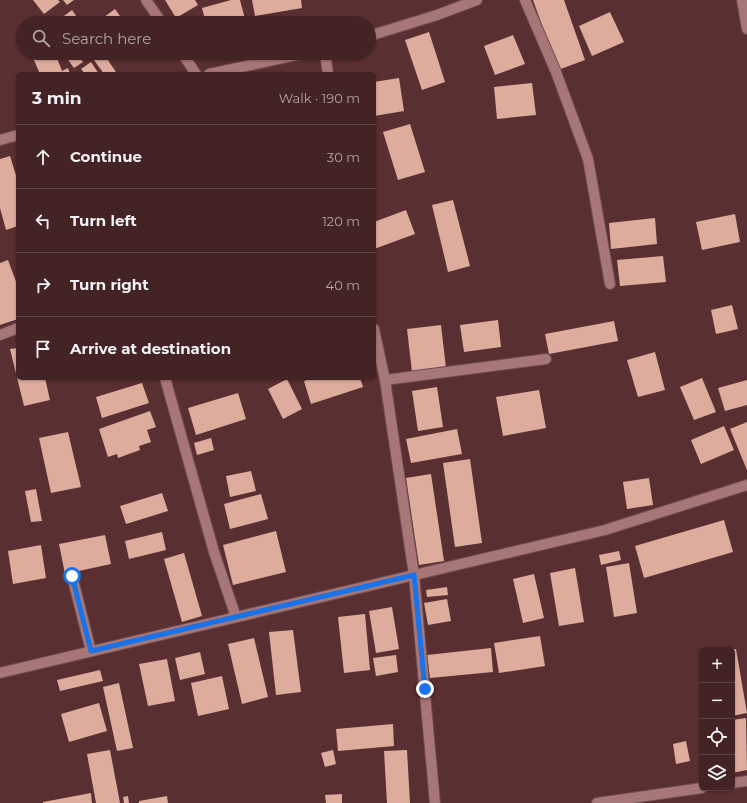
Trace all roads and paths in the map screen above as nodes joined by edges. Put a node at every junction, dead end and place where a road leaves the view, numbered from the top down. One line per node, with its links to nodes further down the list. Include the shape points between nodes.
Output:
1 (146, 0): 5 (street)
2 (477, 0): 7 (street)
3 (525, 0): 16 (street, via 556,72 588,159)
4 (742, 0): 6 (street)
5 (157, 16)
6 (747, 29)
7 (376, 34)
8 (187, 60): 11 (street)
9 (273, 60): 12 (street)
10 (326, 60): 13 (street)
11 (195, 72)
12 (217, 72)
13 (328, 72)
14 (16, 136): 15 (street)
15 (0, 140)
16 (610, 284)
17 (16, 329): 18 (street)
18 (0, 335)
19 (376, 338): 22 (street)
20 (546, 359): 22 (street)
21 (166, 380): 26 (street, via 214,552)
22 (386, 380): 24 (street)
23 (747, 485): 24 (street, via 605,530)
24 (414, 575): 26 (street); 32 (street)
25 (72, 576): 27 (street)
26 (236, 617): 27 (street)
27 (91, 651): 28 (street)
28 (0, 673)
29 (747, 781): 30 (street)
30 (735, 783)
31 (699, 788): 33 (street)
32 (435, 803)
33 (603, 803)

